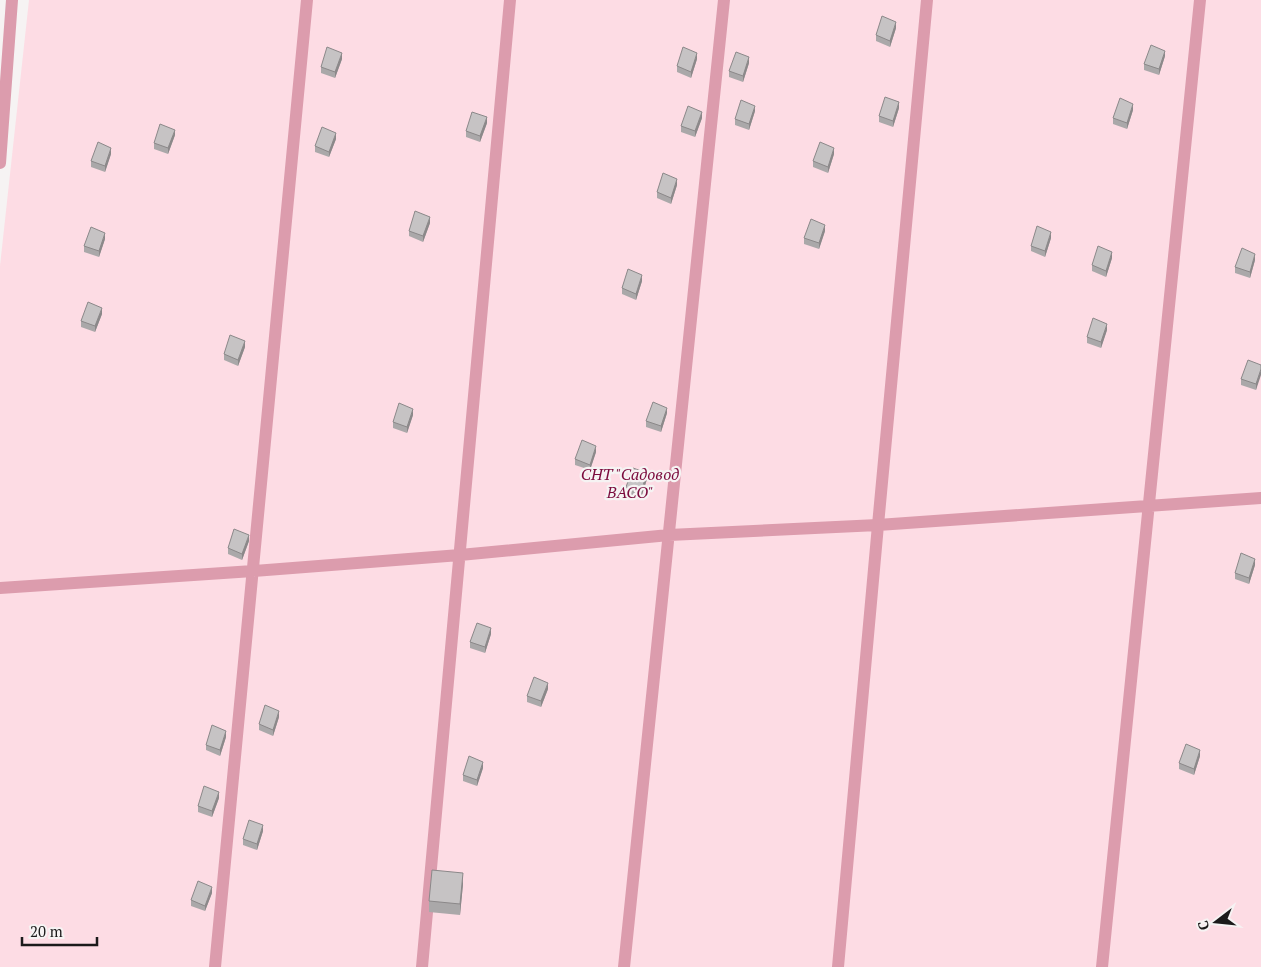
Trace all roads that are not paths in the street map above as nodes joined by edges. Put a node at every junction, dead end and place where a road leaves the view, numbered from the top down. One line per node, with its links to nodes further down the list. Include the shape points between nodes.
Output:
1 (12, 0): 7 (lane)
2 (307, 0): 13 (lane)
3 (510, 0): 12 (lane)
4 (724, 0): 11 (lane)
5 (927, 0): 10 (lane)
6 (1200, 0): 9 (lane)
7 (0, 163)
8 (1261, 498): 9 (lane)
9 (1148, 506): 10 (lane); 19 (lane)
10 (878, 525): 11 (lane); 18 (lane)
11 (669, 535): 12 (lane); 17 (lane)
12 (460, 555): 13 (lane); 16 (lane)
13 (252, 571): 14 (lane); 15 (lane)
14 (0, 588)
15 (214, 967)
16 (422, 967)
17 (624, 967)
18 (838, 967)
19 (1102, 967)

